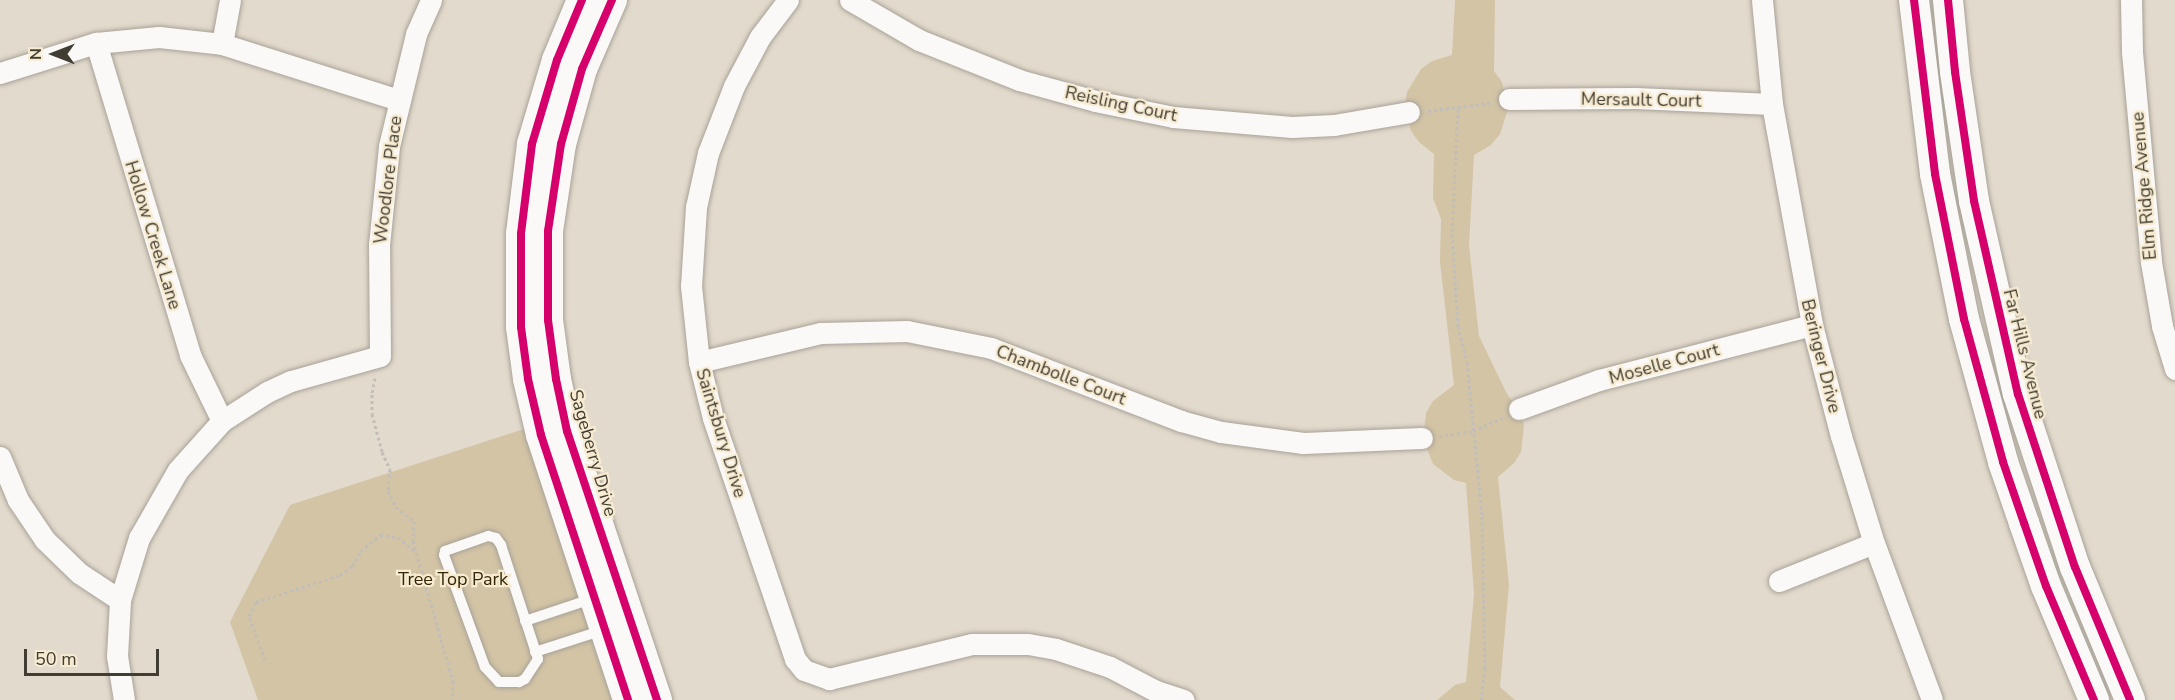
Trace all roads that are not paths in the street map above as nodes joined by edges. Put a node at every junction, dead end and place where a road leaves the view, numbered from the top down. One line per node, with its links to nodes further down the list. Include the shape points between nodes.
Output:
1 (230, 0): 12 (street)
2 (431, 0): 15 (street, Woodlore Place, via 416,34)
3 (582, 0): 27 (main road, Sageberry Drive, via 554,69 532,144 522,214 519,297 533,407)
4 (612, 0): 27 (main road, Sageberry Drive, via 582,69 564,127 551,202 547,269 549,329 561,406)
5 (788, 0): 19 (street, Saintsbury Drive, via 760,37 734,86 708,153 696,207 691,286)
6 (850, 0): 17 (street, Reisling Court, via 930,44 1019,80 1106,104 1173,117 1292,128)
7 (1762, 0): 16 (street, Beringer Drive)
8 (1914, 0): 37 (main road, via 1935,174 1964,319 2017,503 2046,586)
9 (1948, 0): 38 (main road, Far Hills Avenue, via 1974,201 2018,394 2075,567)
10 (2131, 0): 20 (street, Elm Ridge Avenue, via 2151,262 2162,326)
11 (96, 43): 12 (street, via 159,37); 13 (street); 22 (street, Hollow Creek Lane, via 190,355)
12 (222, 44): 15 (street)
13 (0, 73)
14 (1509, 99): 16 (street, Mersault Court, via 1635,98)
15 (399, 100): 22 (street, Woodlore Place, via 388,146 379,245 380,356 291,381)
16 (1772, 104): 18 (street, Beringer Drive)
17 (1409, 112)
18 (1812, 325): 21 (street, Moselle Court, via 1599,381); 25 (street, Beringer Drive)
19 (699, 362): 23 (street, Chambolle Court, via 821,333 907,331 992,348 1181,421 1221,432 1303,443); 35 (street, Saintsbury Drive, via 713,418 795,658 804,670 829,680 972,644 1028,644 1110,667 1156,691)
20 (2175, 369)
21 (1518, 410)
22 (222, 421): 28 (street, via 178,470 139,538)
23 (1422, 438)
24 (0, 457): 28 (street, via 18,500 45,540 79,573)
25 (1874, 543): 26 (street); 36 (street, Beringer Drive)
26 (1779, 581)
27 (607, 594): 29 (lane); 30 (main road, Sageberry Drive)
28 (120, 600): 32 (street, via 117,656)
29 (525, 621): 31 (lane); 31 (lane, via 496,538 488,536 445,550 481,656 492,677 499,682 525,679 538,659)
30 (617, 625): 31 (lane); 33 (main road, Sageberry Drive); 34 (main road, Sageberry Drive)
31 (535, 652)
32 (124, 700)
33 (628, 700)
34 (657, 700)
35 (1184, 700)
36 (1932, 700)
37 (2094, 700)
38 (2130, 700)

